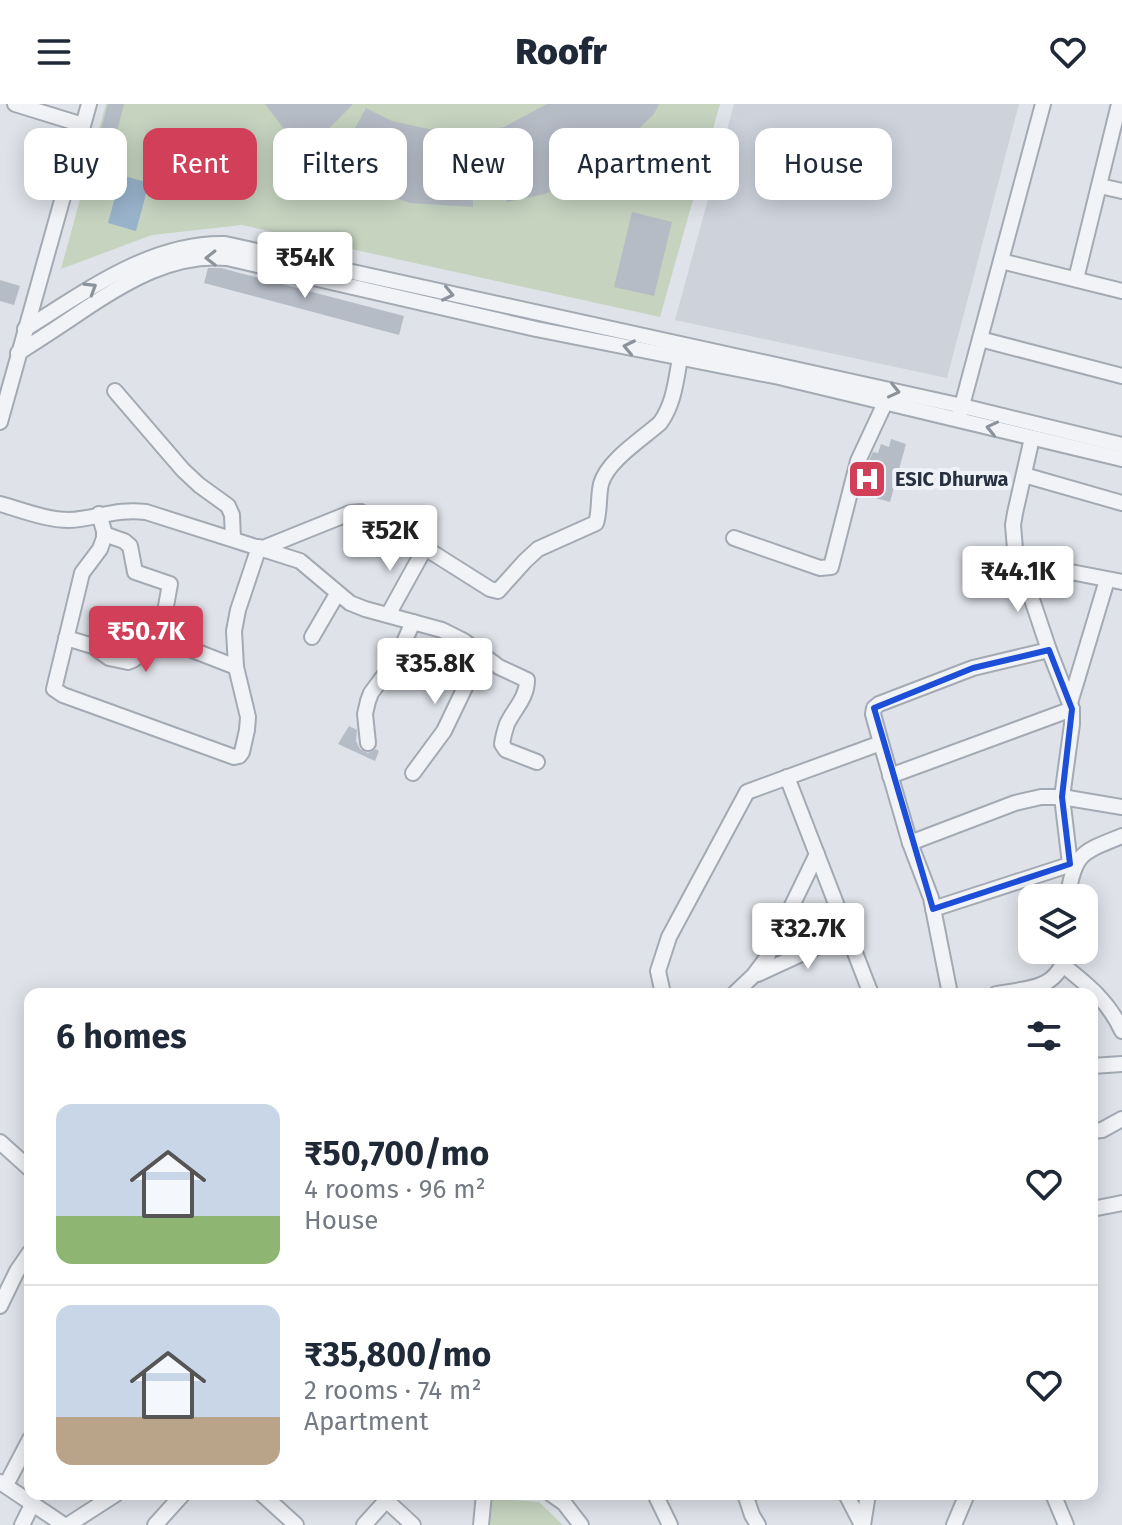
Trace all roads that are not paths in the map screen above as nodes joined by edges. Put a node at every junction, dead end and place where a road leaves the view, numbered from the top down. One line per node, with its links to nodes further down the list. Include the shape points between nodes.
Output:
1 (15, 104): 5 (street)
2 (89, 104): 5 (street)
3 (1043, 104): 8 (street)
4 (1117, 105): 6 (street)
5 (83, 125): 11 (street)
6 (1100, 186): 7 (street); 9 (street)
7 (1122, 191)
8 (1001, 261): 9 (street); 12 (street)
9 (1076, 279): 10 (street)
10 (1122, 291)
11 (25, 329): 13 (street); 19 (street, one-way to 19, via 141,263 194,245 225,244)
12 (980, 339): 16 (street); 19 (street)
13 (18, 353): 14 (street, one-way to 13, via 212,256 135,277); 15 (street)
14 (680, 358): 18 (street); 32 (street, via 666,415 607,470 593,526 538,549 496,591)
15 (6, 375): 20 (street)
16 (1122, 376)
17 (115, 391): 30 (street, via 183,470 228,506)
18 (885, 403): 19 (street); 29 (street, via 858,461 831,567 820,568)
19 (960, 413): 21 (street, one-way to 19); 22 (street)
20 (0, 422)
21 (1032, 438): 23 (street); 24 (street)
22 (1122, 445)
23 (1122, 459)
24 (1024, 475): 25 (street); 33 (street, via 1013,525)
25 (1122, 503)
26 (0, 504): 27 (street, via 65,520)
27 (99, 514): 28 (street); 30 (street, via 146,512)
28 (104, 534): 39 (street, via 100,549 83,569); 40 (street, via 130,546 135,572 170,584)
29 (734, 538)
30 (233, 539): 31 (street)
31 (261, 548): 32 (street, via 356,512); 35 (street, via 300,561); 43 (street, via 235,620)
32 (425, 548): 36 (street)
33 (1019, 562): 34 (street); 41 (street)
34 (1115, 581): 44 (street)
35 (337, 594): 36 (street, via 356,607); 38 (street)
36 (388, 615): 37 (street)
37 (413, 622): 42 (street, via 452,635); 45 (street, via 368,701)
38 (312, 637)
39 (66, 638): 40 (street, via 128,662); 43 (street, via 55,691 236,757 248,724)
40 (160, 639): 43 (street)
41 (1049, 650): 44 (street); 46 (street, via 973,668 879,704 873,714)
42 (481, 654): 47 (street, via 527,682 502,744); 48 (street, via 444,731)
43 (236, 667)
44 (1071, 706): 49 (street); 51 (street)
45 (368, 743)
46 (881, 743): 49 (street); 50 (street)
47 (537, 762)
48 (413, 773)
49 (890, 776): 54 (street)
50 (787, 777): 55 (street); 62 (street, via 747,792 669,937 658,971)
51 (1062, 797): 52 (street); 54 (street, via 1026,800); 56 (street)
52 (1122, 807)
53 (1122, 836): 56 (street)
54 (910, 843): 58 (street)
55 (817, 854): 59 (street); 61 (street)
56 (1072, 864): 57 (street); 58 (street)
57 (1069, 884)
58 (933, 909): 65 (street)
59 (847, 933): 61 (street); 64 (street)
60 (1064, 966): 66 (street, via 1055,978); 67 (street)
61 (754, 975): 63 (street)
62 (662, 988)
63 (740, 988)
64 (869, 988)
65 (949, 988)
66 (1034, 988)
67 (1090, 988)
68 (1098, 994): 69 (street)
69 (1122, 1031)
70 (1122, 1064): 71 (street)
71 (1098, 1066)
72 (1122, 1119): 73 (street)
73 (1098, 1130)
74 (0, 1142): 75 (street)
75 (24, 1164)
76 (1122, 1203): 77 (street)
77 (1098, 1208)
78 (24, 1261): 79 (street)
79 (0, 1306)
80 (24, 1449): 81 (street)
81 (3, 1484): 82 (street)
82 (24, 1497)
83 (28, 1500): 97 (street)
84 (106, 1500): 100 (street)
85 (178, 1500): 101 (street)
86 (268, 1500): 98 (street)
87 (386, 1500): 104 (street)
88 (392, 1500): 105 (street)
89 (483, 1500): 106 (street)
90 (560, 1500): 107 (street)
91 (658, 1500): 108 (street)
92 (747, 1500): 109 (street)
93 (849, 1500): 110 (street)
94 (867, 1500): 110 (street)
95 (964, 1500): 111 (street)
96 (1056, 1500): 112 (street)
97 (33, 1503): 99 (street); 100 (street)
98 (282, 1513): 102 (street); 103 (street)
99 (22, 1525)
100 (66, 1525)
101 (155, 1525)
102 (270, 1525)
103 (296, 1525)
104 (364, 1525)
105 (413, 1525)
106 (481, 1525)
107 (581, 1525)
108 (670, 1525)
109 (758, 1525)
110 (862, 1525)
111 (954, 1525)
112 (1066, 1525)

